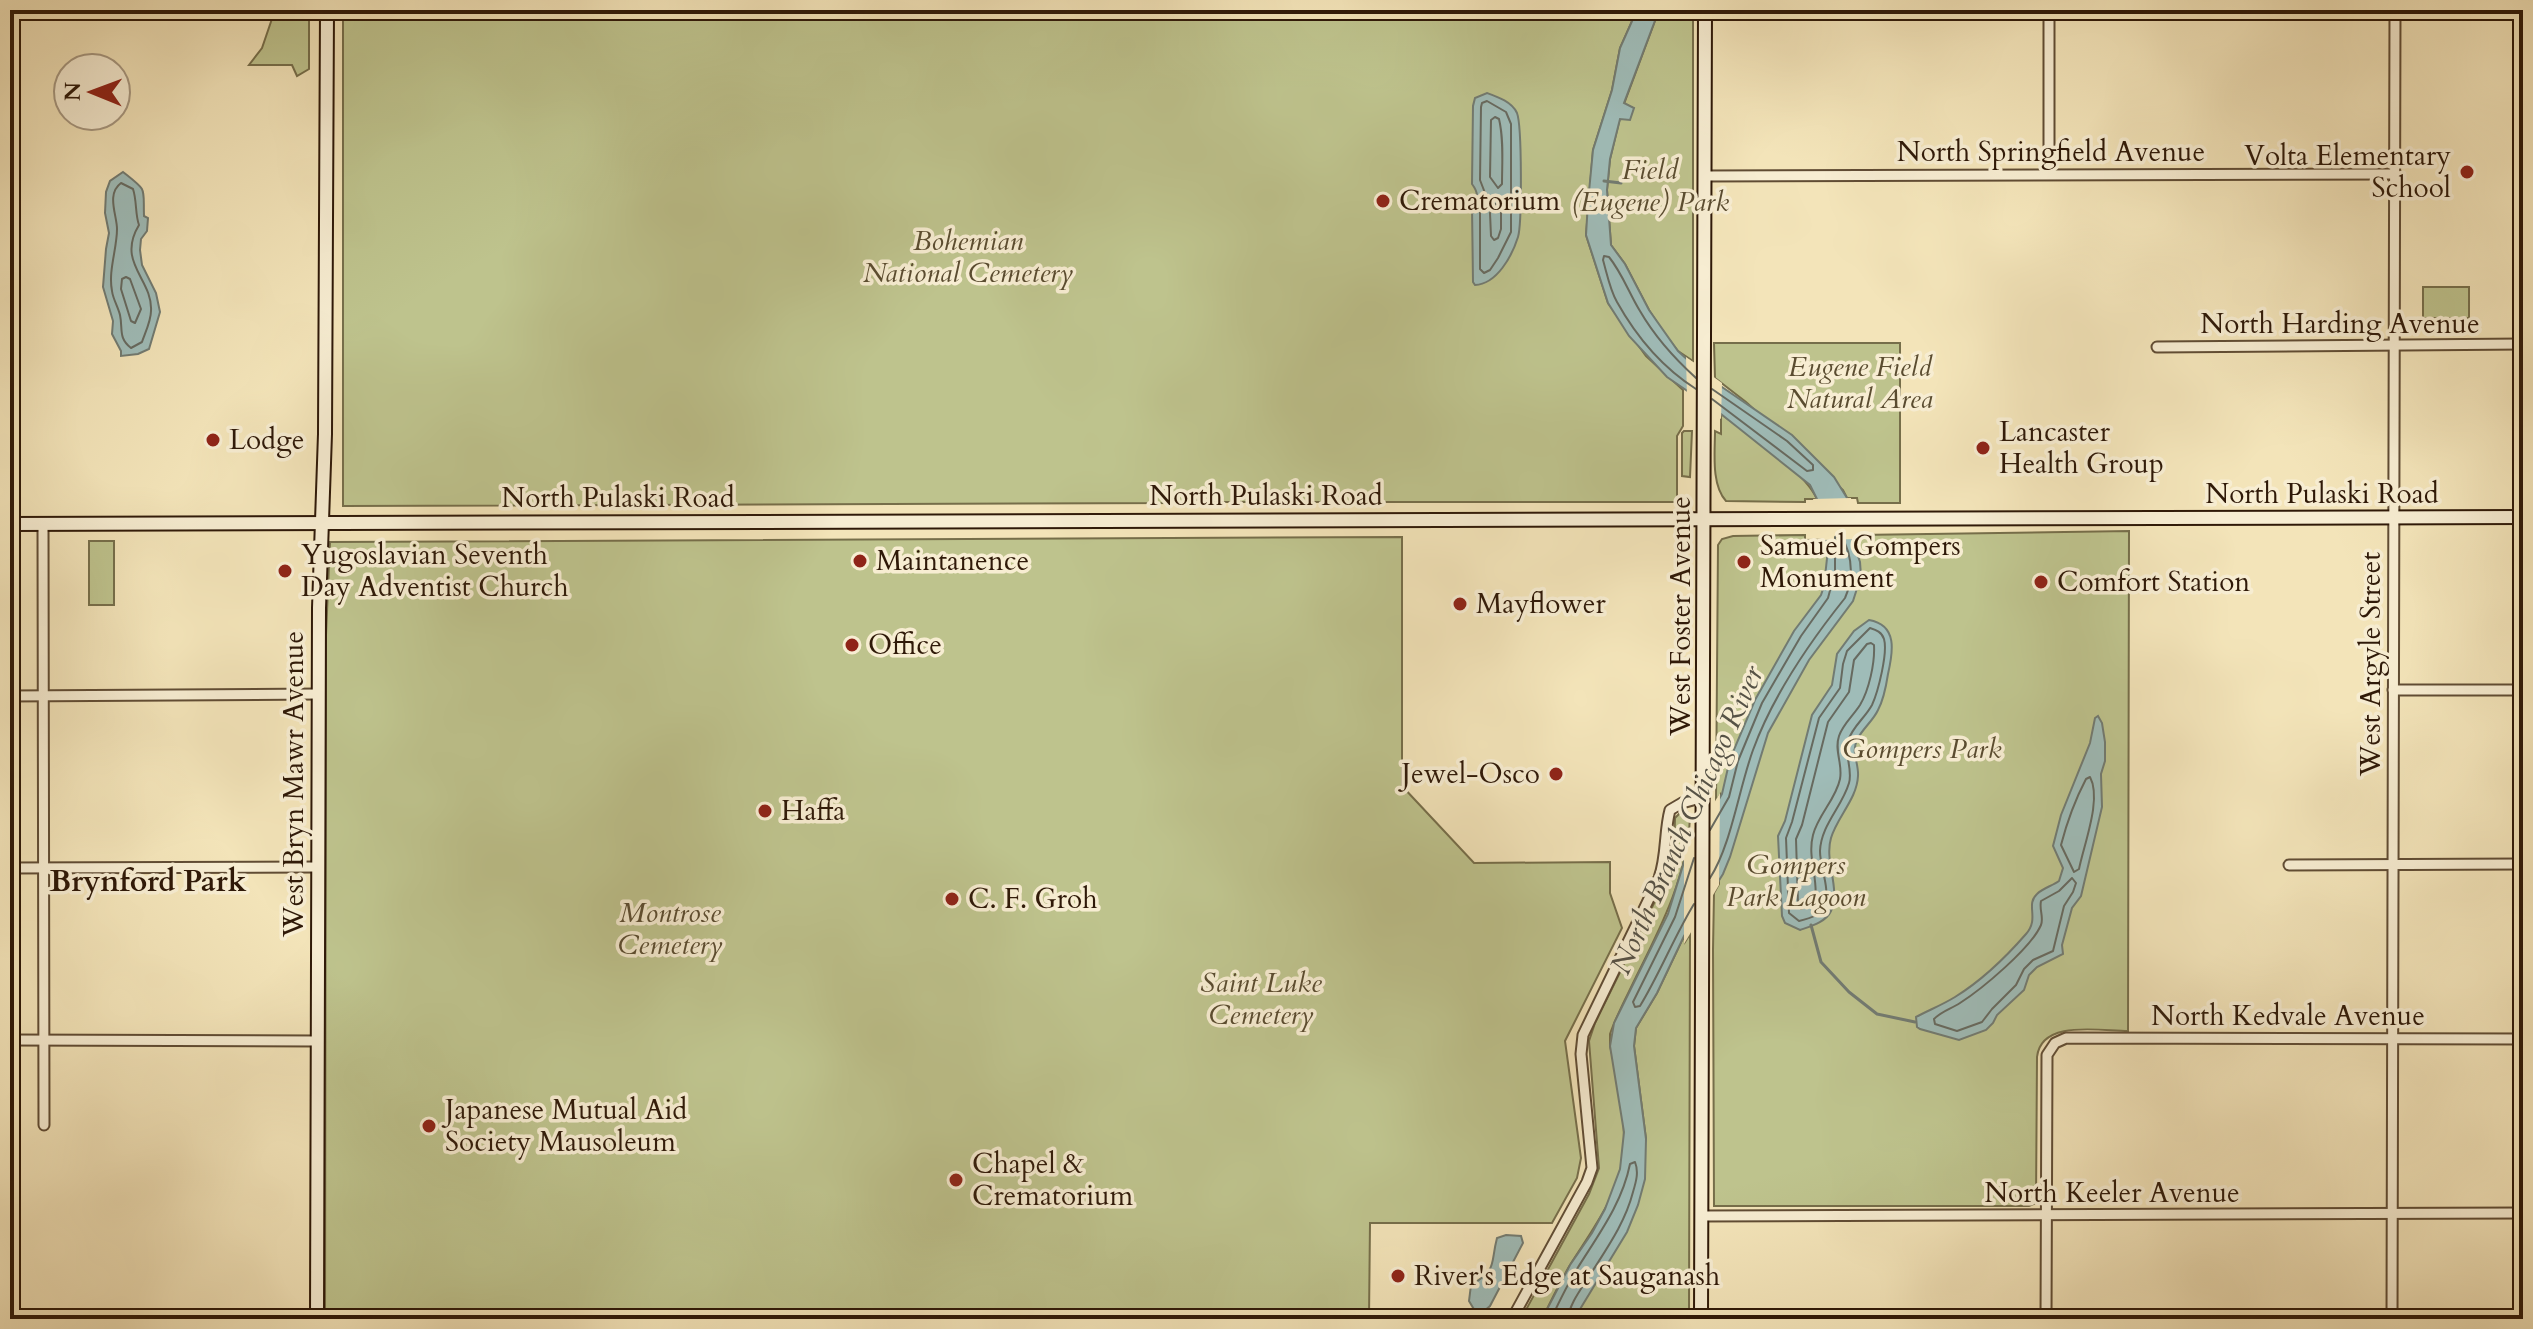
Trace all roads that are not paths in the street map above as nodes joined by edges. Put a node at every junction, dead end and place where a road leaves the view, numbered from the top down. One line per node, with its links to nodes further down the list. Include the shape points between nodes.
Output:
1 (327, 10): 14 (main road, West Bryn Mawr Avenue)
2 (1705, 10): 7 (main road, West Foster Avenue)
3 (2049, 10): 5 (street)
4 (2395, 10): 6 (street, West Argyle Street)
5 (2049, 174): 6 (street, North Springfield Avenue); 7 (street, North Springfield Avenue)
6 (2396, 174): 9 (street, West Argyle Street)
7 (1706, 176): 13 (main road, West Foster Avenue)
8 (2523, 344): 9 (street, North Harding Avenue)
9 (2394, 345): 10 (street, North Harding Avenue); 12 (street, West Argyle Street)
10 (2157, 347)
11 (2523, 517): 12 (main road, North Pulaski Road)
12 (2394, 518): 13 (main road, North Pulaski Road); 17 (street, West Argyle Street)
13 (1705, 519): 14 (main road, North Pulaski Road); 22 (main road, West Foster Avenue)
14 (322, 523): 16 (main road, North Pulaski Road); 19 (main road, West Bryn Mawr Avenue)
15 (10, 524): 16 (main road, North Pulaski Road)
16 (43, 524): 21 (street)
17 (2393, 690): 18 (street); 23 (street, West Argyle Street)
18 (2523, 690)
19 (319, 694): 21 (street); 26 (main road, West Bryn Mawr Avenue)
20 (10, 696): 21 (street)
21 (44, 696): 28 (street)
22 (1704, 797): 38 (main road, West Foster Avenue); 40 (street, via 1670,810 1659,878 1583,1035 1592,1168)
23 (2392, 864): 24 (street); 25 (street); 29 (street, West Argyle Street)
24 (2523, 864)
25 (2289, 865)
26 (318, 867): 28 (street); 33 (main road, West Bryn Mawr Avenue)
27 (10, 868): 28 (street)
28 (44, 868): 32 (street)
29 (2392, 1039): 30 (street, North Kedvale Avenue); 36 (street, West Argyle Street); 37 (street, North Kedvale Avenue, via 2066,1038 2055,1043 2047,1055)
30 (2523, 1039)
31 (10, 1040): 32 (street)
32 (44, 1040): 33 (street); 34 (street)
33 (318, 1041): 39 (main road, West Bryn Mawr Avenue)
34 (44, 1125)
35 (2523, 1213): 36 (street, North Keeler Avenue)
36 (2392, 1214): 37 (street, North Keeler Avenue); 43 (street, West Argyle Street)
37 (2046, 1215): 38 (street, North Keeler Avenue); 42 (street)
38 (1701, 1216): 41 (main road, West Foster Avenue)
39 (317, 1319)
40 (1512, 1319)
41 (1701, 1319)
42 (2046, 1319)
43 (2392, 1319)

